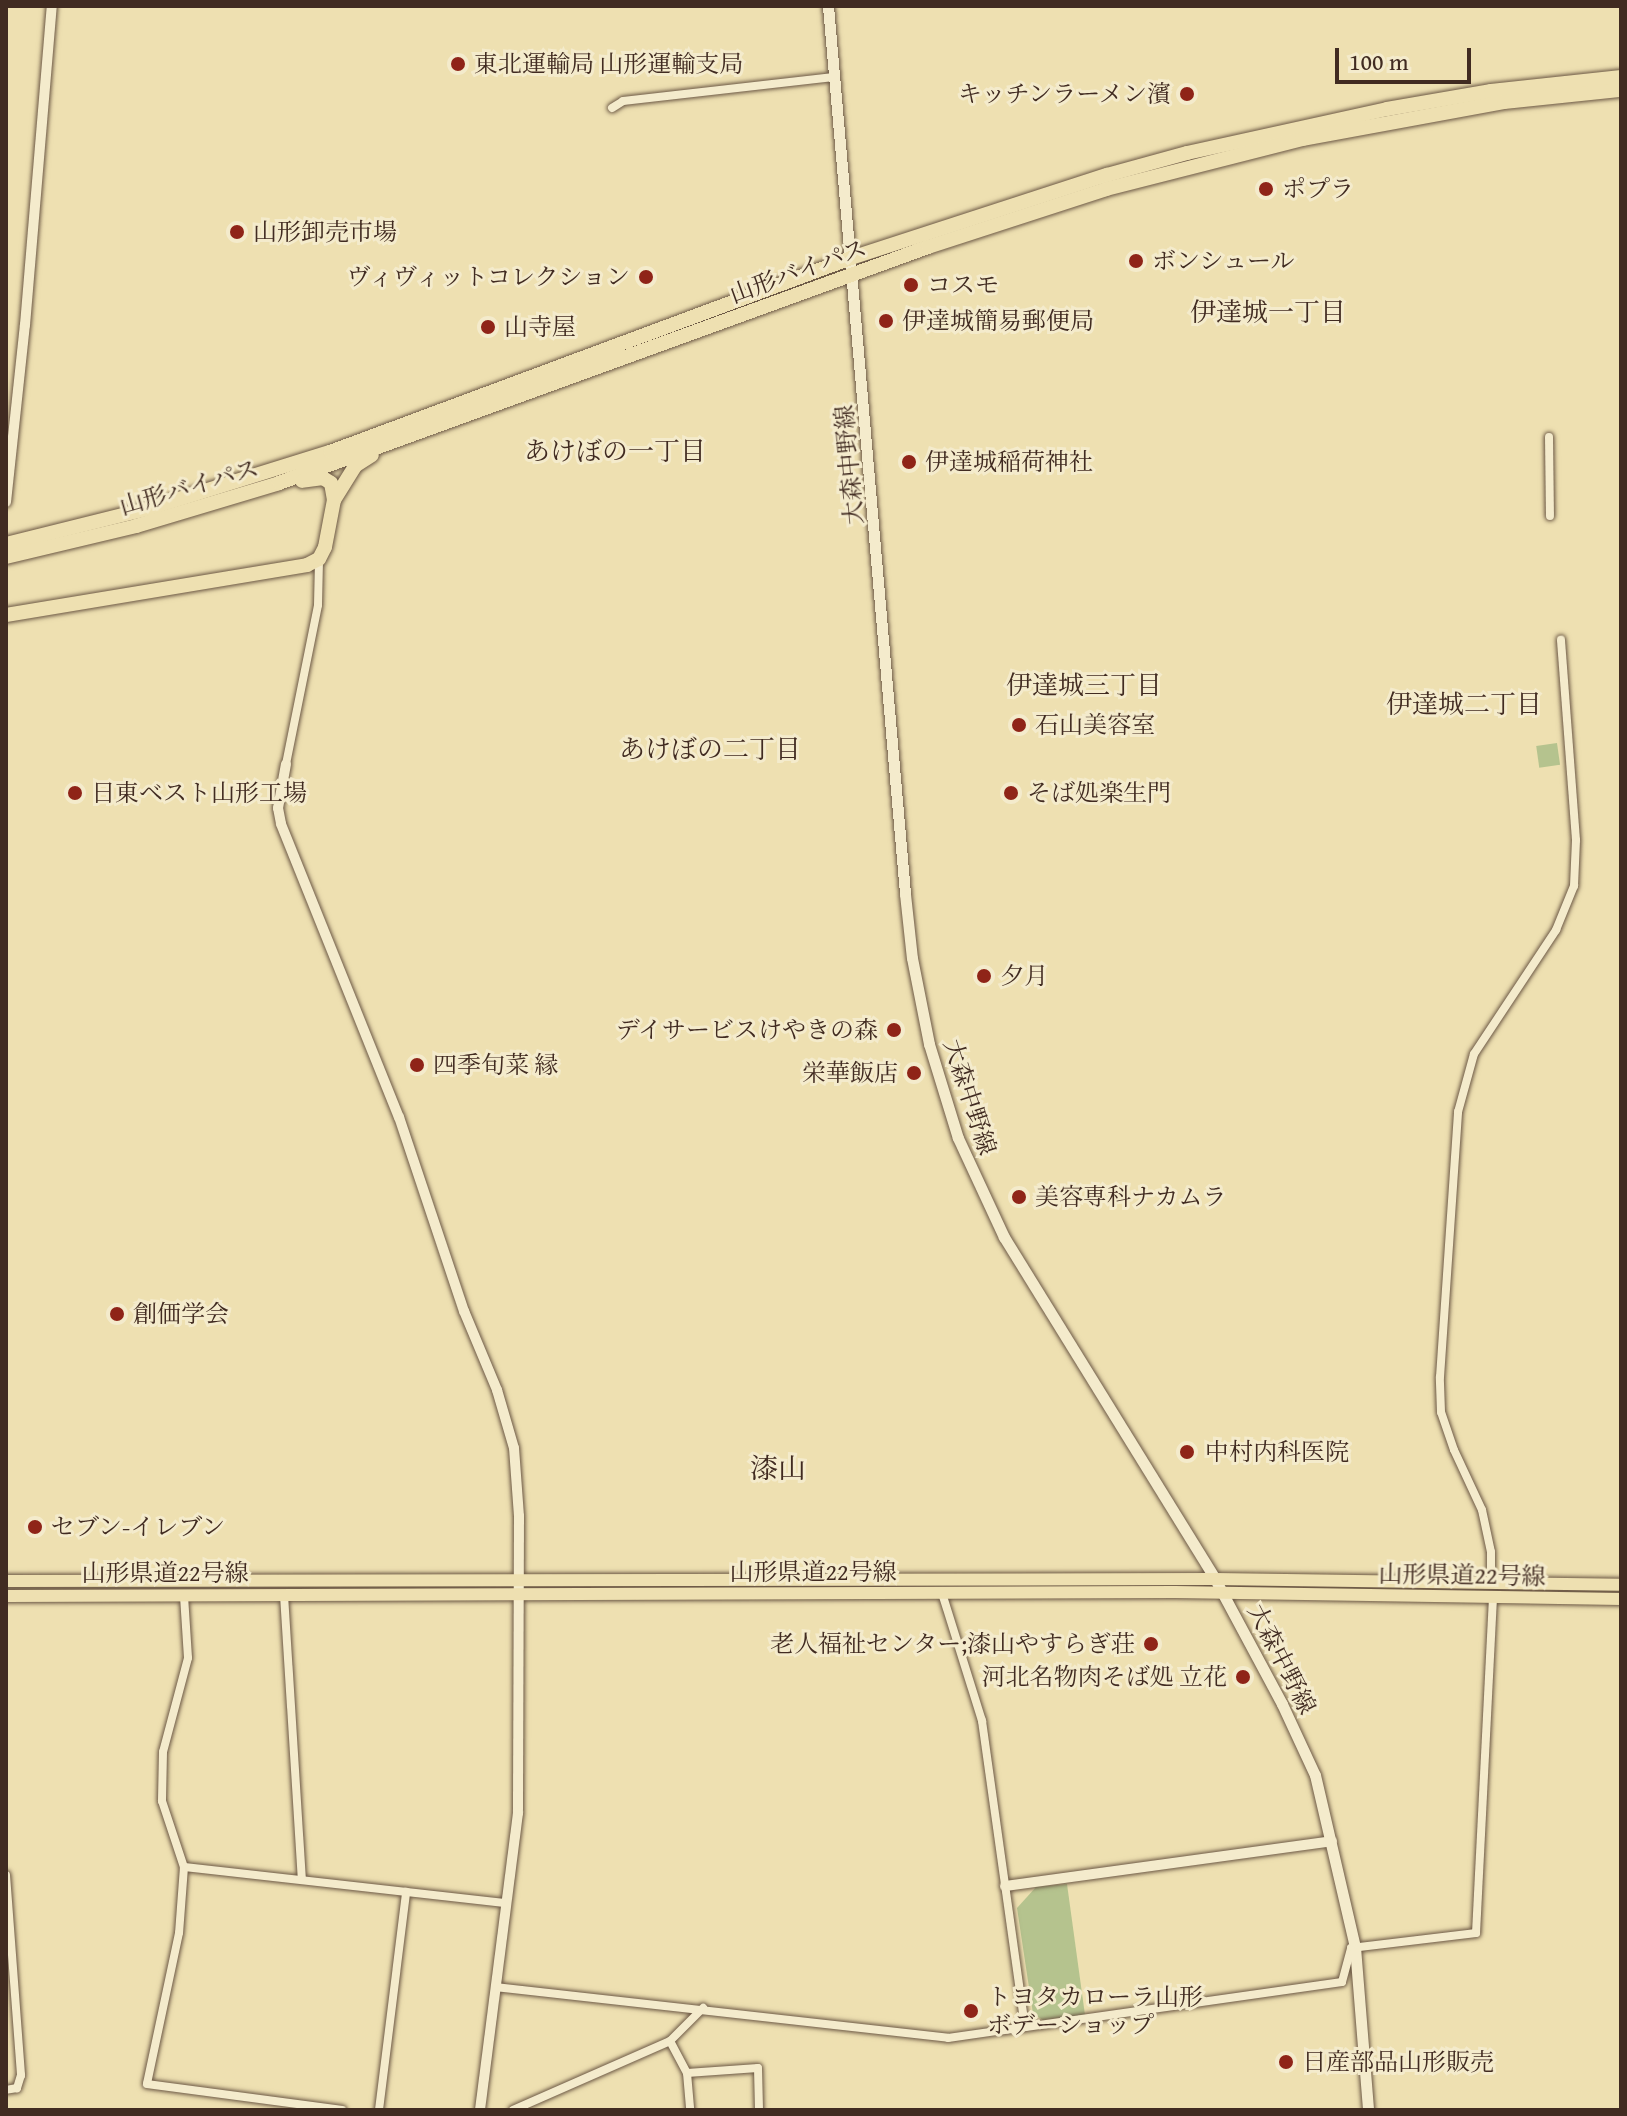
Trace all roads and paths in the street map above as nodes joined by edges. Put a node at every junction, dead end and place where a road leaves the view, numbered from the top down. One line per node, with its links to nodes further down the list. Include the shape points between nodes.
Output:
1 (52, 6): 13 (street)
2 (828, 6): 3 (main road, 大森中野線)
3 (834, 77): 6 (street, via 623,101); 7 (main road, 大森中野線)
4 (1621, 77): 7 (highway, 山形バイパス, via 1491,91 1187,153)
5 (1621, 90): 8 (highway, 山形バイパス, via 1504,102 1240,154 1106,189)
6 (612, 108)
7 (851, 258): 8 (main road, 大森中野線); 15 (highway, 山形バイパス, via 330,452)
8 (853, 274): 9 (highway, 山形バイパス); 20 (main road, 大森中野線, via 909,933 941,1088 973,1175 1004,1237)
9 (495, 404): 11 (highway, 山形バイパス); 12 (highway, via 365,459)
10 (1549, 437): 14 (street)
11 (225, 499): 12 (highway, via 323,478 331,483); 15 (highway, 山形バイパス)
12 (334, 500): 16 (highway)
13 (6, 502)
14 (1550, 516)
15 (12, 549)
16 (319, 559): 17 (highway, via 288,569); 19 (street, via 318,605)
17 (6, 615)
18 (1561, 640): 24 (street, via 1576,840 1574,886 1556,930 1474,1054 1462,1087 1457,1127 1441,1412 1482,1510)
19 (286, 764): 22 (street, via 278,808 281,824 405,1132 514,1448)
20 (1215, 1579): 22 (main road, 山形県道22号線); 24 (main road, 山形県道22号線); 26 (main road, 大森中野線)
21 (6, 1581): 22 (main road, 山形県道22号線)
22 (519, 1581): 27 (street)
23 (1621, 1585): 24 (main road, 山形県道22号線)
24 (1492, 1591): 26 (main road, 山形県道22号線); 31 (main road, 山形県道22号線); 39 (street, via 1476,1933)
25 (942, 1593): 26 (main road, 山形県道22号線); 27 (main road, 山形県道22号線); 36 (street, via 982,1721)
26 (1222, 1593): 32 (main road, 大森中野線, via 1315,1775)
27 (519, 1594): 28 (main road, 山形県道22号線); 38 (street, via 518,1813)
28 (284, 1595): 30 (main road, 山形県道22号線); 35 (street)
29 (6, 1596): 30 (main road, 山形県道22号線)
30 (184, 1596): 33 (street, via 188,1658 163,1752 162,1801)
31 (1621, 1599)
32 (1332, 1841): 36 (street); 39 (main road, 大森中野線)
33 (184, 1867): 35 (street); 46 (street, via 179,1933 147,2084)
34 (6, 1875): 45 (street, via 21,2075 17,2088)
35 (302, 1879): 37 (street)
36 (1005, 1886): 42 (street)
37 (406, 1892): 38 (street); 47 (street)
38 (505, 1903): 40 (street)
39 (1355, 1947): 42 (street, via 1346,1958 1342,1982); 52 (main road, 大森中野線)
40 (495, 1987): 41 (street); 48 (street)
41 (703, 2008): 42 (street, via 948,2038); 43 (street)
42 (1025, 2027)
43 (670, 2041): 44 (street); 49 (street)
44 (687, 2073): 50 (street); 51 (street, via 758,2068)
45 (6, 2090)
46 (342, 2110)
47 (379, 2110)
48 (480, 2110)
49 (513, 2110)
50 (690, 2110)
51 (759, 2110)
52 (1368, 2110)

